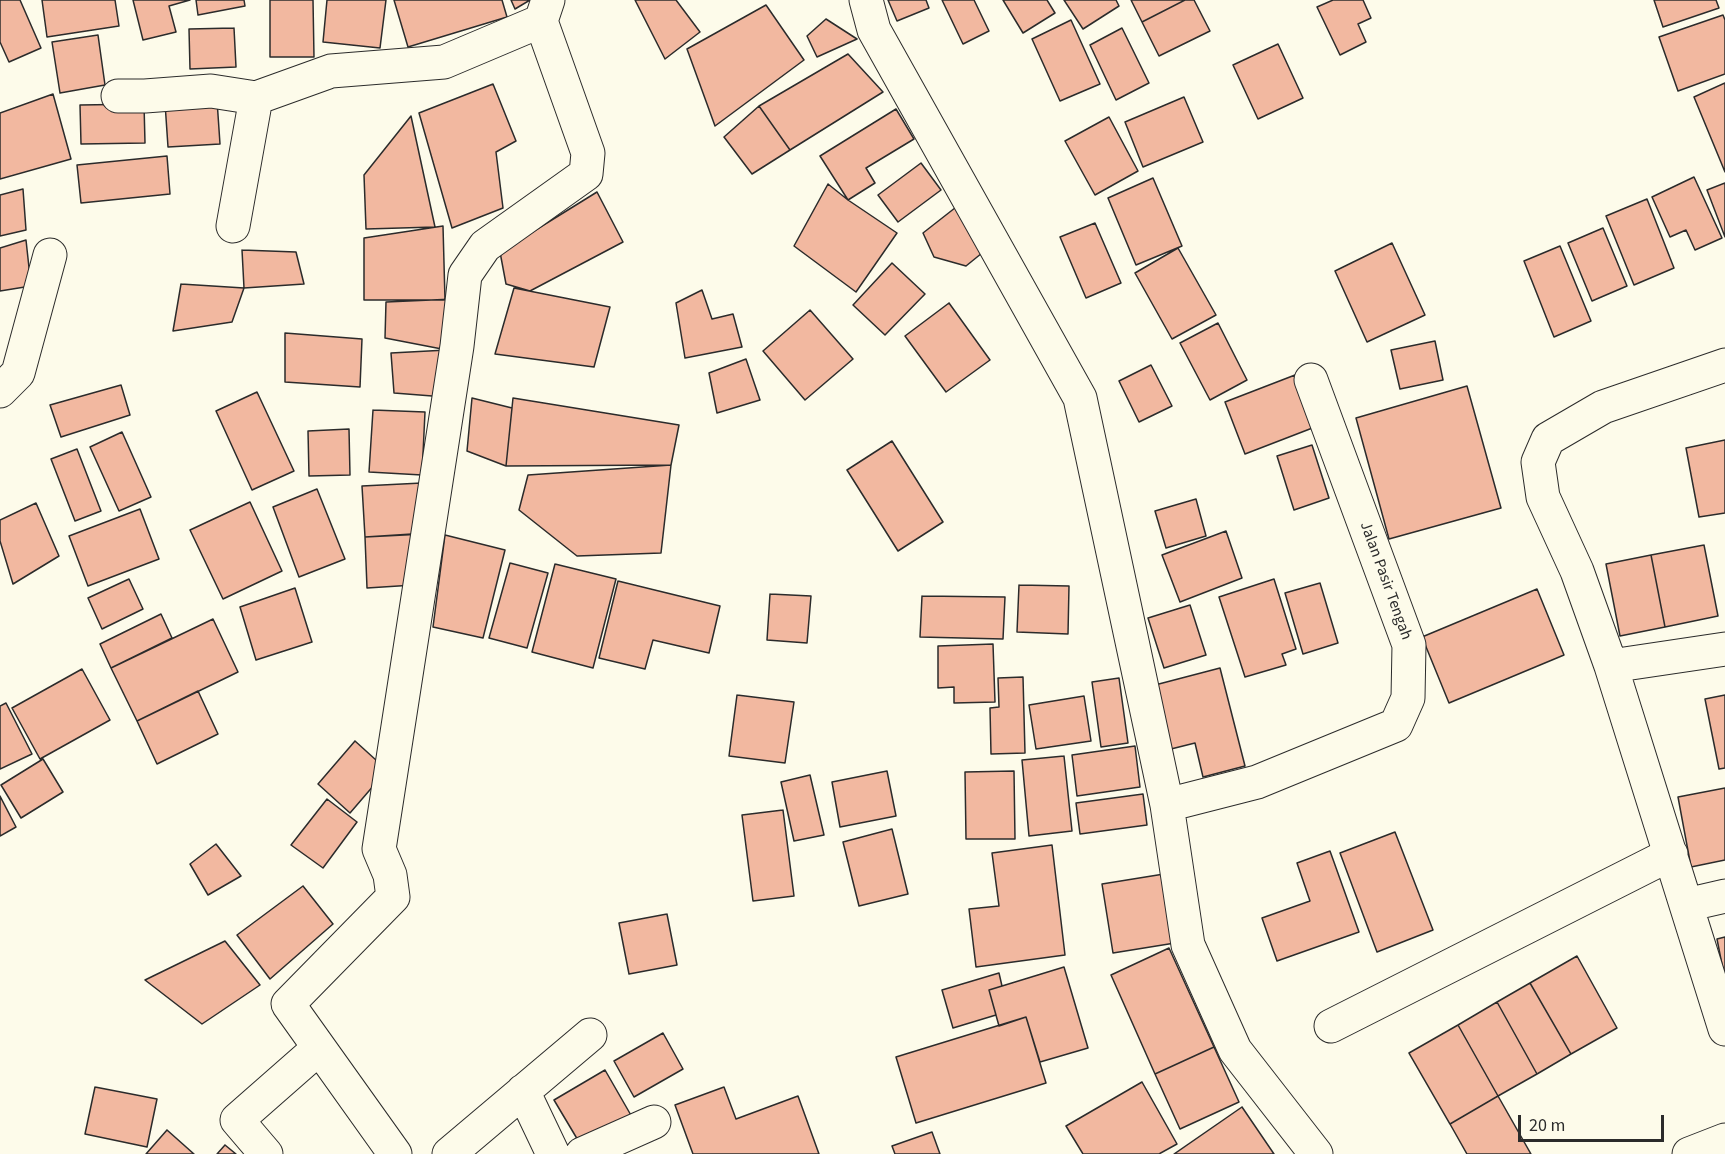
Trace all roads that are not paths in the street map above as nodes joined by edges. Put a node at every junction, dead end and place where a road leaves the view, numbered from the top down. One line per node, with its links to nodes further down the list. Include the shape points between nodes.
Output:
1 (866, 0): 12 (street, via 874,30 1080,398)
2 (544, 11): 4 (street, via 444,62 331,71); 19 (street, via 588,153 586,174 485,246 465,275 379,849 390,875 393,897 288,1004)
3 (118, 96): 4 (street, via 212,91)
4 (256, 98): 5 (street)
5 (233, 226)
6 (50, 255): 9 (street, via 18,373)
7 (1725, 365): 11 (street, via 1603,407 1548,440 1538,462 1543,497)
8 (1311, 381): 12 (street, Jalan Pasir Tengah, via 1409,645 1408,698 1396,725 1257,782)
9 (0, 391)
10 (1725, 649): 11 (street)
11 (1611, 666): 13 (street)
12 (1167, 805): 28 (street, via 1188,945 1234,1050)
13 (1671, 854): 15 (street); 16 (street)
14 (1725, 896): 15 (street)
15 (1686, 905): 17 (street)
16 (1331, 1026)
17 (1725, 1029)
18 (590, 1035): 20 (street)
19 (319, 1048): 23 (street, via 237,1120); 24 (street)
20 (523, 1091): 25 (street); 26 (street)
21 (654, 1122): 27 (street)
22 (1725, 1140): 29 (street)
23 (266, 1154)
24 (395, 1154)
25 (449, 1154)
26 (554, 1154)
27 (582, 1154)
28 (1316, 1154)
29 (1689, 1154)

